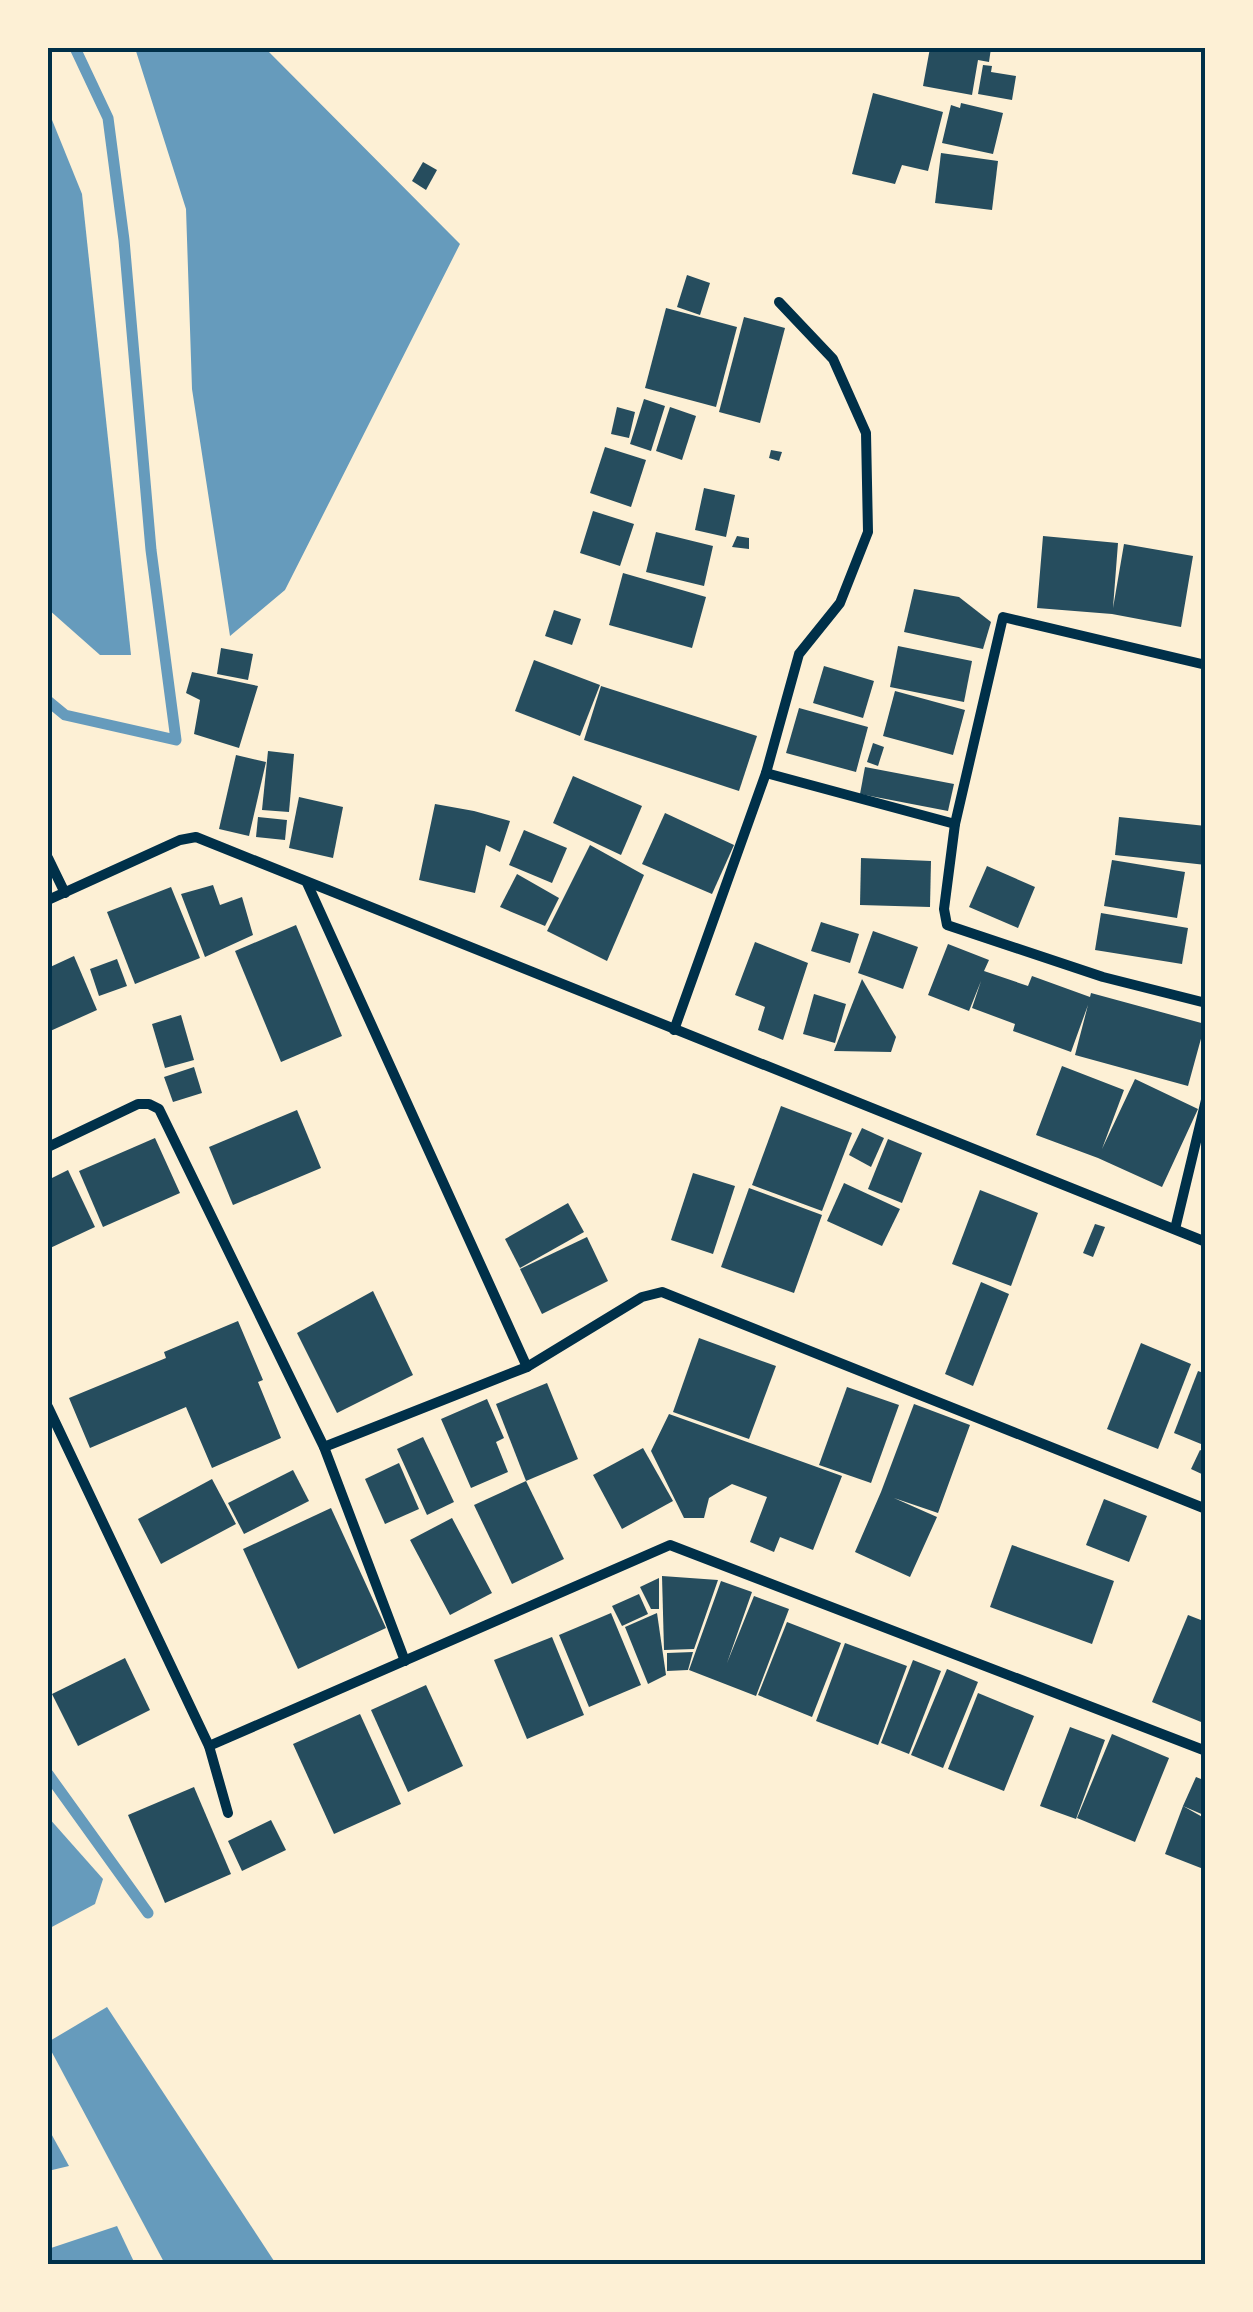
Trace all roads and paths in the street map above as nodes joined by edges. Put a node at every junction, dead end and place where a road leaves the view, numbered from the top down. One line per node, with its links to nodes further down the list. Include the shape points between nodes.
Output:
1 (778, 302): 3 (street, via 833,359 866,433 868,532 840,603 799,654)
2 (1206, 665): 4 (street, via 1003,618)
3 (766, 774): 4 (street); 10 (street)
4 (955, 824): 9 (street, via 947,925)
5 (48, 858): 7 (street)
6 (307, 883): 7 (street, via 196,837); 10 (street); 15 (street)
7 (65, 893): 8 (street)
8 (48, 900)
9 (1206, 1004)
10 (674, 1030): 13 (street)
11 (1206, 1100): 13 (street)
12 (48, 1147): 17 (street, via 138,1104 159,1108)
13 (1176, 1229): 14 (street)
14 (1206, 1242)
15 (526, 1367): 17 (street); 18 (street, via 642,1297 662,1292)
16 (48, 1407): 20 (street)
17 (324, 1447): 19 (street)
18 (1206, 1509)
19 (405, 1661): 20 (street); 21 (street, via 670,1545)
20 (210, 1746): 22 (street)
21 (1206, 1751)
22 (228, 1813)

